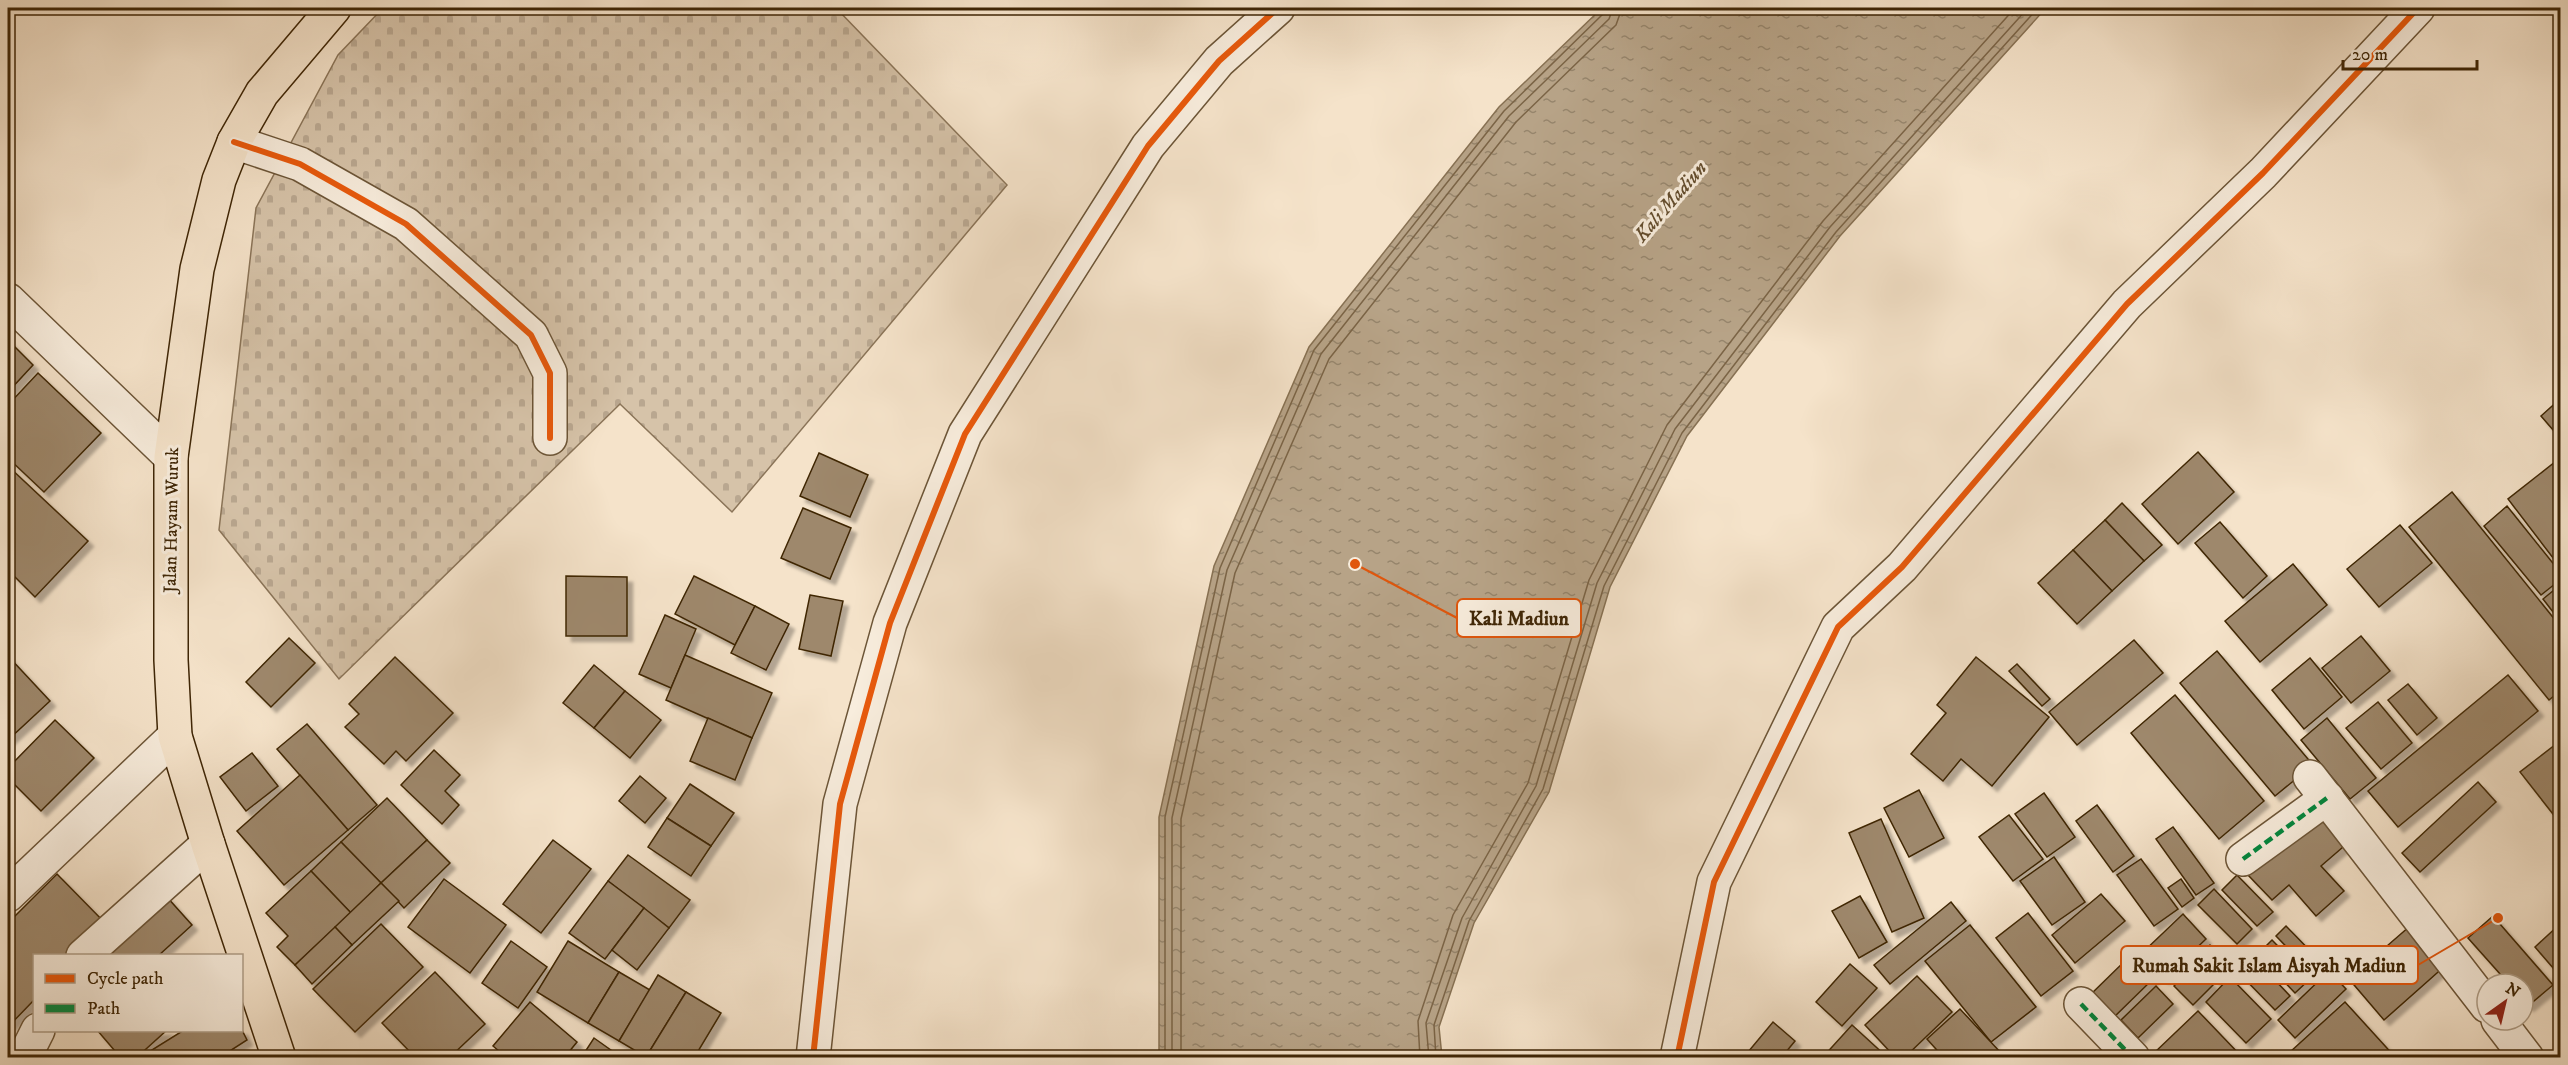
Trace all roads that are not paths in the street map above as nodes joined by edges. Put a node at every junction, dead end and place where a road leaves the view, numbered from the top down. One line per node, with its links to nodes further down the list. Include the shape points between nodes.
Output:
1 (334, 8): 4 (main road, Jalan Hayam Wuruk, via 262,93)
2 (1278, 8): 19 (street, via 1219,61 1148,146 965,434 890,624 840,804)
3 (2418, 8): 20 (street, via 2263,173 2127,304 1902,567 1838,627 1714,882)
4 (234, 142): 6 (street, via 300,164 406,224 531,334 550,373); 7 (main road, Jalan Hayam Wuruk, via 219,180 197,269)
5 (8, 300): 7 (street)
6 (550, 438)
7 (171, 457): 8 (main road, Jalan Hayam Wuruk, via 171,660)
8 (176, 736): 9 (main road, Jalan Hayam Wuruk); 11 (street)
9 (208, 844): 12 (street); 18 (main road, Jalan Hayam Wuruk)
10 (2243, 859): 13 (street, via 2319,788)
11 (9, 890)
12 (85, 954)
13 (2475, 990)
14 (2081, 1004): 21 (street)
15 (37, 1032): 17 (street)
16 (2507, 1032): 22 (street)
17 (24, 1058)
18 (279, 1058)
19 (813, 1058)
20 (1677, 1058)
21 (2133, 1058)
22 (2528, 1058)

